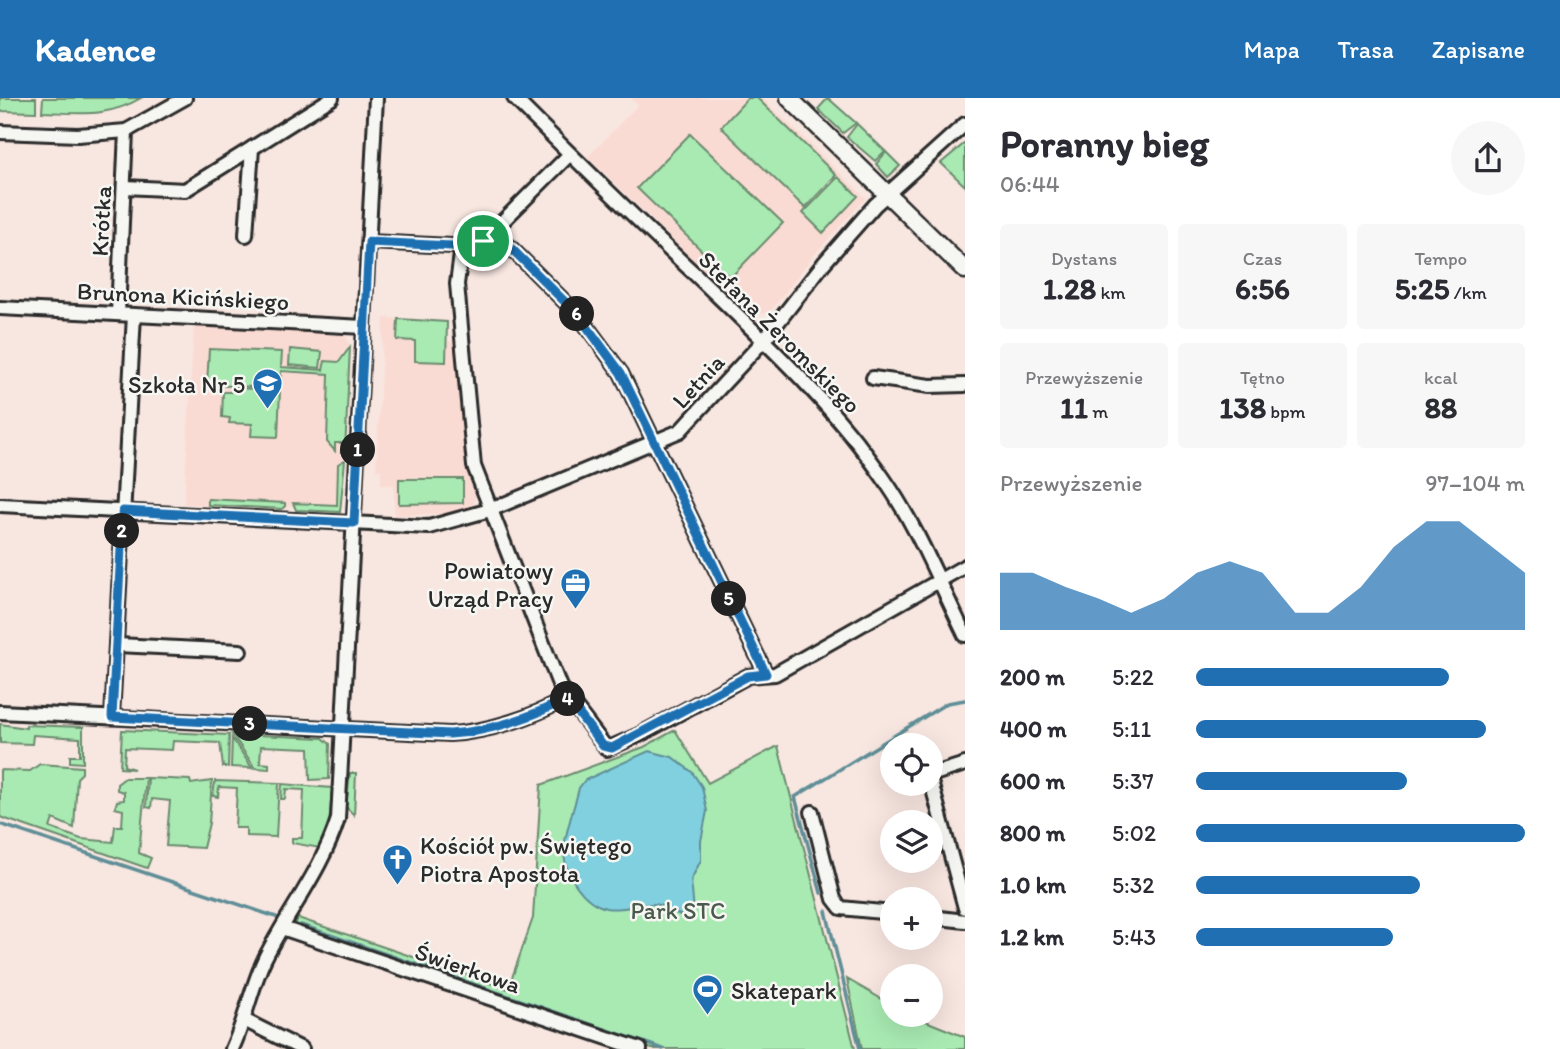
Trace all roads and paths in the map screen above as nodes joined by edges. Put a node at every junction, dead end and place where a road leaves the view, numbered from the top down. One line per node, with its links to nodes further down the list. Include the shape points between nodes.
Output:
1 (185, 98): 7 (street)
2 (332, 98): 9 (street)
3 (376, 98): 15 (street)
4 (514, 98): 10 (street, Stefana Żeromskiego)
5 (789, 98): 12 (street)
6 (965, 124): 12 (street, Letnia)
7 (126, 131): 8 (street, via 78,135); 11 (street, Krótka)
8 (0, 132)
9 (252, 148): 11 (street, via 185,190); 14 (street)
10 (570, 154): 13 (street); 22 (street, Stefana Żeromskiego)
11 (124, 187): 19 (street, Krótka)
12 (887, 193): 17 (street); 22 (street, Letnia, via 824,262)
13 (494, 231): 16 (street, via 483,241); 25 (street, via 606,349)
14 (246, 235)
15 (369, 242): 16 (street); 21 (street)
16 (462, 247): 27 (street, via 457,284 474,466)
17 (965, 270)
18 (0, 308): 19 (street, Brunona Kicińskiego)
19 (118, 314): 20 (street, Brunona Kicińskiego)
20 (134, 315): 21 (street, Brunona Kicińskiego); 28 (street)
21 (364, 327): 29 (street)
22 (764, 340): 25 (street, Letnia, via 680,431); 31 (street, Stefana Żeromskiego, via 869,458)
23 (873, 378): 24 (street, via 930,386)
24 (965, 385)
25 (656, 442): 27 (street, Letnia); 35 (street)
26 (0, 505): 28 (street, Letnia)
27 (490, 510): 29 (street, Letnia, via 429,527); 36 (street)
28 (123, 511): 29 (street, Letnia); 33 (street)
29 (354, 523): 39 (street)
30 (965, 566): 31 (street)
31 (941, 579): 32 (street, Stefana Żeromskiego); 35 (street, via 775,674)
32 (965, 635)
33 (117, 645): 34 (street); 38 (street)
34 (240, 651)
35 (766, 674): 36 (street, via 748,676 607,749)
36 (567, 698): 39 (street, via 461,733)
37 (0, 712): 38 (street)
38 (112, 717): 39 (street)
39 (344, 729): 48 (street, via 338,819 324,856)
40 (965, 764): 41 (street)
41 (943, 771)
42 (935, 796): 44 (street)
43 (812, 812): 45 (street, via 834,900 841,908)
44 (965, 908)
45 (880, 913)
46 (943, 918): 47 (street)
47 (965, 921)
48 (282, 928): 49 (street, via 265,959); 52 (street, Świerkowa)
49 (246, 1021): 50 (street); 51 (street)
50 (232, 1049)
51 (302, 1049)
52 (640, 1049)

